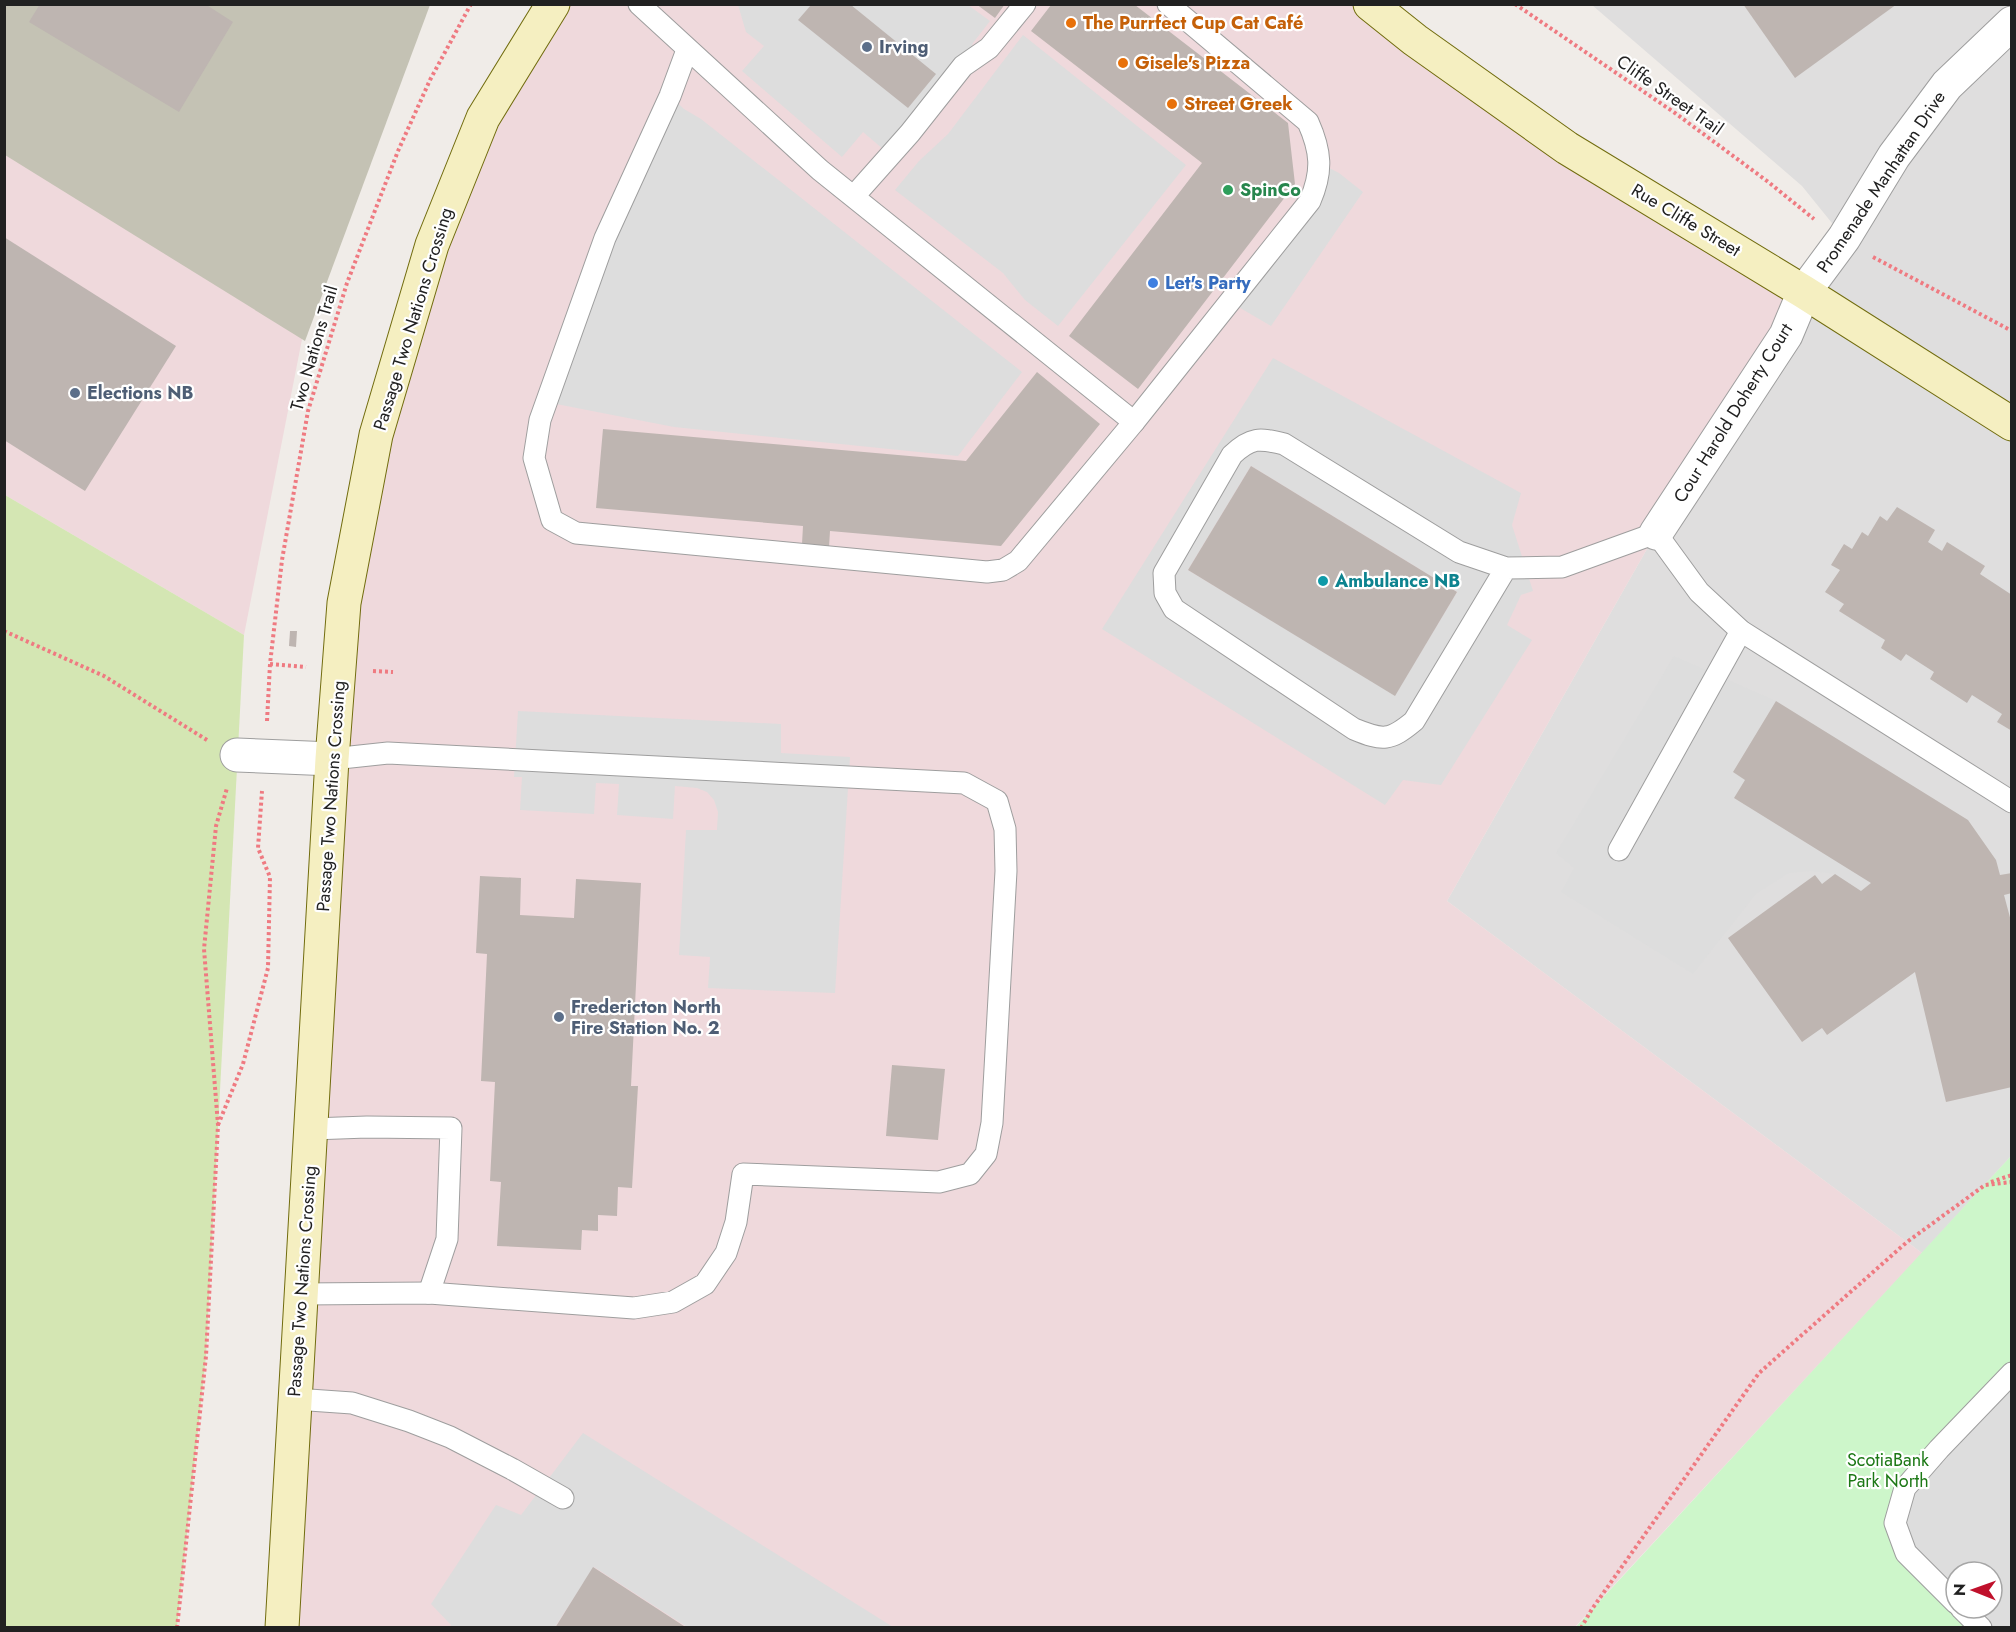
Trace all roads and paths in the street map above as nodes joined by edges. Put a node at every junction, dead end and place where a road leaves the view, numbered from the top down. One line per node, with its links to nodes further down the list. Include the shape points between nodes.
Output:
1 (471, 4): 21 (path, Two Nations Trail, via 398,151 347,283 308,411 282,560)
2 (554, 4): 23 (main road, Passage Two Nations Crossing, via 483,118 432,245 376,435 344,603)
3 (639, 4): 9 (lane)
4 (1025, 4): 10 (lane, via 989,48 963,66)
5 (1168, 4): 15 (lane, via 1308,122 1317,142 1319,163 1310,201)
6 (1370, 4): 13 (main road, Rue Cliffe Street, via 1414,40 1567,148)
7 (1515, 4): 11 (path, Cliffe Street Trail, via 1675,113)
8 (2012, 23): 13 (street, Promenade Manhattan Drive, via 1947,85 1894,156 1844,238)
9 (687, 50): 10 (lane); 15 (lane, via 605,238 540,420 534,458 552,520 588,534 987,572 1003,570 1018,561)
10 (854, 196): 15 (lane)
11 (1806, 213)
12 (1882, 263): 14 (path)
13 (1804, 292): 16 (main road, Rue Cliffe Street); 17 (street, Cour Harold Doherty Court, via 1786,335)
14 (2012, 331)
15 (1134, 422)
16 (2012, 423)
17 (1656, 533): 18 (lane, via 1562,567); 20 (lane, via 1699,592)
18 (1506, 568): 18 (lane, via 1459,552 1284,444 1264,439 1245,443 1232,455 1164,573 1165,593 1174,609 1354,729 1376,738 1398,734 1414,721)
19 (4, 631): 22 (path, via 104,676)
20 (1741, 631): 25 (lane); 26 (lane)
21 (266, 723)
22 (237, 755): 23 (street); 27 (path, via 216,826 204,949)
23 (332, 759): 28 (main road, Passage Two Nations Crossing); 32 (lane, via 388,753 964,783 997,801 1005,829 992,1123 986,1154 970,1174 939,1182 744,1174 726,1253 705,1284 673,1302 634,1308)
24 (262, 790): 27 (path, via 258,848 270,877 268,968 243,1064)
25 (2012, 802)
26 (1619, 850)
27 (218, 1125): 38 (path, via 206,1356)
28 (312, 1129): 32 (lane, via 451,1128 447,1239); 33 (main road, Passage Two Nations Crossing)
29 (2012, 1175): 31 (path)
30 (2012, 1182): 31 (path)
31 (1985, 1185): 40 (path, via 1907,1242 1759,1373)
32 (429, 1293): 33 (lane)
33 (301, 1294): 35 (main road, Passage Two Nations Crossing)
34 (2012, 1373): 37 (lane, via 1905,1488 1895,1523 1906,1553)
35 (295, 1399): 36 (lane, via 352,1403 450,1437); 39 (main road, Passage Two Nations Crossing)
36 (563, 1498)
37 (1944, 1591)
38 (177, 1628)
39 (282, 1628)
40 (1581, 1628)

